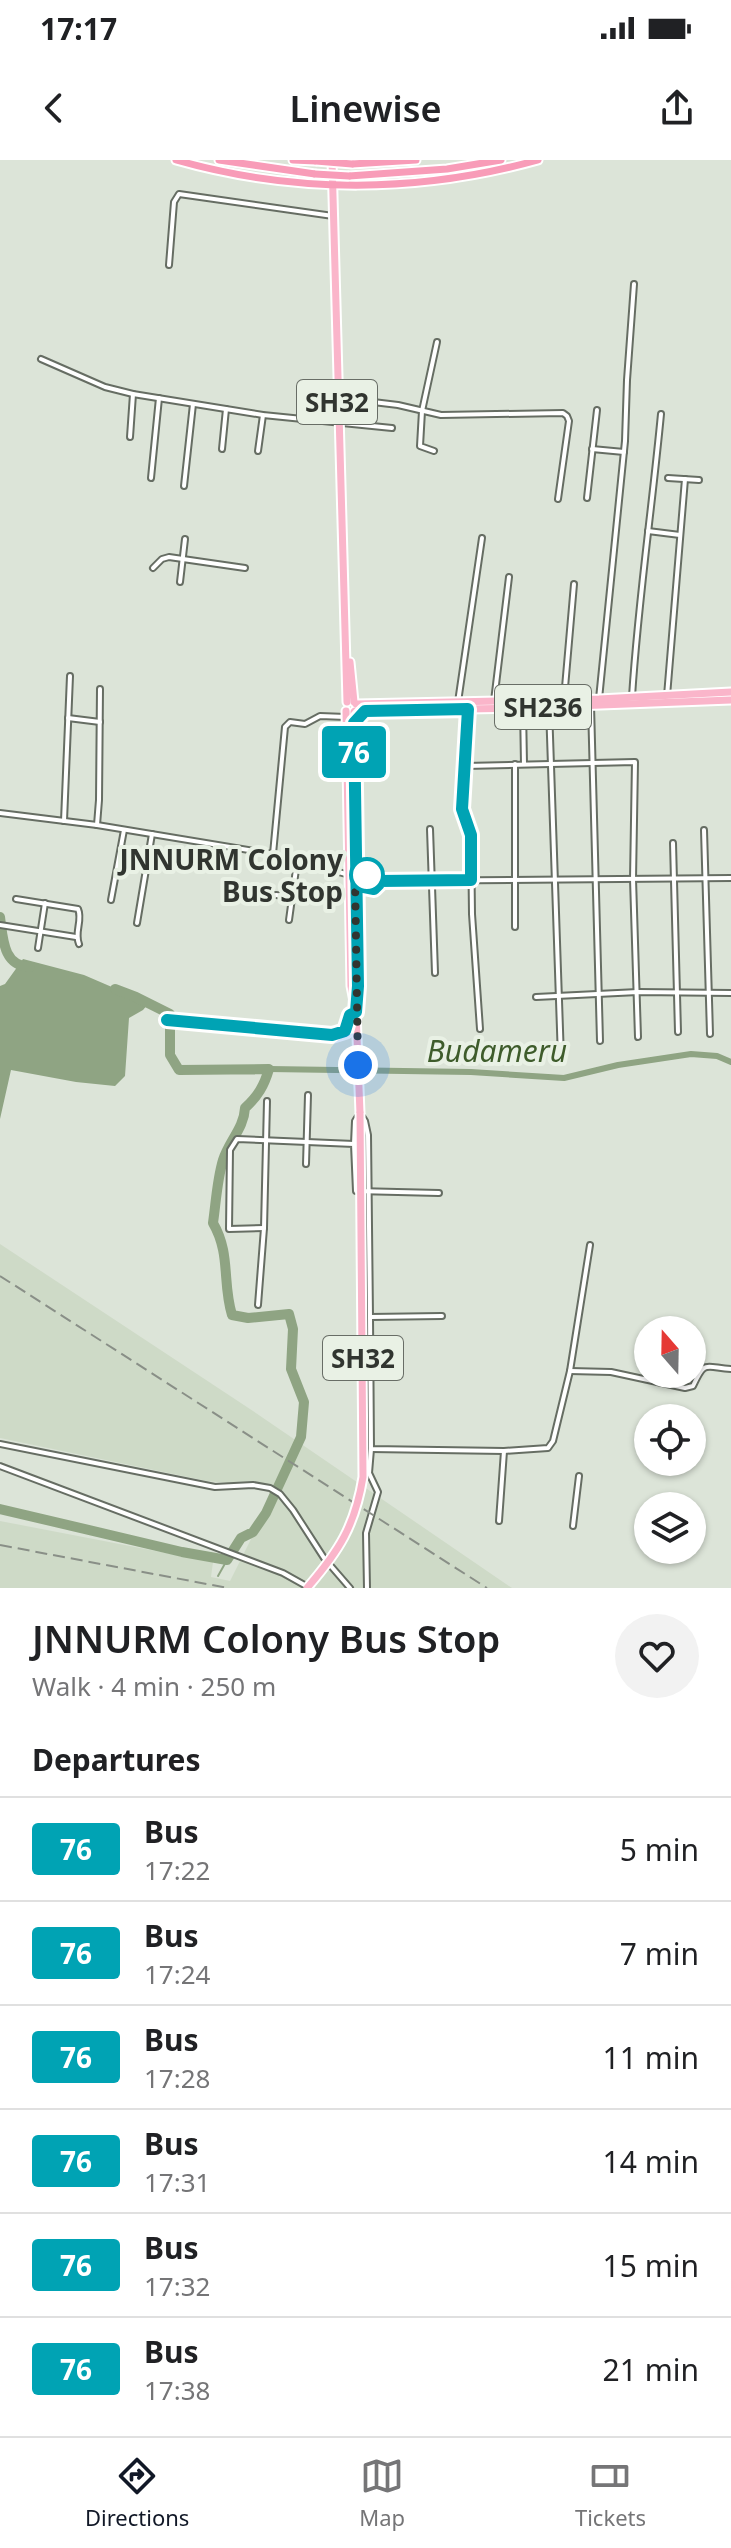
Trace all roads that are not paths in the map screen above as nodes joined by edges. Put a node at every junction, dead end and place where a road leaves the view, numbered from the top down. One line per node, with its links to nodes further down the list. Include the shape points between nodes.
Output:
1 (176, 160): 9 (highway)
2 (219, 160): 6 (highway, bridge, via 349,176)
3 (293, 160): 8 (highway)
4 (332, 160): 9 (main road, SH32)
5 (416, 160): 8 (highway, bridge)
6 (501, 160)
7 (538, 160): 9 (highway, via 444,179)
8 (316, 161)
9 (333, 187): 10 (main road, SH32)
10 (333, 216): 11 (street, via 179,194); 17 (main road, SH32)
11 (169, 265)
12 (634, 284): 31 (street)
13 (437, 342): 21 (street)
14 (41, 359): 15 (street)
15 (133, 394): 16 (street); 26 (street)
16 (159, 398): 18 (street); 32 (street)
17 (337, 398): 21 (street); 24 (main road, SH32)
18 (193, 404): 19 (street); 36 (street)
19 (226, 409): 23 (street); 27 (street)
20 (597, 410): 28 (street)
21 (422, 411): 30 (street, via 420,446); 38 (street, via 563,413 569,421)
22 (661, 414): 39 (street)
23 (263, 415): 24 (street); 29 (street)
24 (338, 422): 25 (street); 49 (main road, SH32)
25 (392, 428)
26 (130, 437)
27 (222, 449)
28 (592, 449): 31 (street); 37 (street)
29 (258, 451)
30 (434, 451)
31 (624, 452): 57 (street)
32 (151, 478)
33 (668, 478): 34 (street)
34 (685, 479): 35 (street); 40 (street)
35 (699, 480)
36 (184, 486)
37 (587, 498)
38 (558, 499)
39 (648, 531): 40 (street); 55 (street)
40 (680, 535): 54 (street)
41 (482, 538): 60 (street)
42 (185, 539): 43 (street)
43 (183, 559): 44 (street, via 165,558); 45 (street); 47 (street)
44 (153, 568)
45 (245, 568)
46 (509, 577): 59 (street)
47 (180, 582)
48 (574, 584): 56 (street)
49 (347, 644): 51 (main road, SH32); 64 (main road, SH32)
50 (70, 676): 68 (street)
51 (354, 685): 61 (main road); 64 (main road, SH32)
52 (100, 689): 69 (street)
53 (731, 692): 54 (main road, SH236)
54 (667, 696): 55 (main road, SH236)
55 (632, 697): 57 (main road, SH236)
56 (564, 699): 57 (main road, SH236); 59 (main road, SH236)
57 (599, 699)
58 (731, 700): 62 (main road, SH236)
59 (494, 701): 60 (main road, SH236)
60 (458, 702): 61 (main road, SH236)
61 (375, 703): 64 (main road, SH236)
62 (591, 705): 63 (main road, SH236); 71 (street)
63 (549, 707): 65 (main road, SH236); 74 (street)
64 (351, 708): 67 (main road, SH236); 70 (main road, SH32); 84 (street, via 285,727); 86 (main road, SH32)
65 (523, 708): 66 (main road, SH236); 73 (street)
66 (468, 709): 67 (main road, SH236); 75 (street)
67 (365, 711): 70 (main road)
68 (68, 718): 69 (street); 77 (street)
69 (100, 722): 78 (street)
70 (354, 723): 86 (main road, SH32)
71 (593, 763): 74 (street); 91 (street); 92 (street, via 635,762)
72 (515, 764): 73 (street); 75 (street); 89 (street)
73 (524, 764): 74 (street)
74 (550, 764): 90 (street)
75 (465, 766): 95 (street, via 462,809 471,835)
76 (0, 813): 77 (street)
77 (64, 821): 78 (street)
78 (97, 825): 80 (street)
79 (430, 829): 94 (street)
80 (124, 830): 82 (street); 100 (street)
81 (704, 830): 87 (street)
82 (152, 834): 84 (street); 103 (street)
83 (673, 843): 93 (street)
84 (273, 854): 85 (street)
85 (297, 862): 86 (street); 98 (street)
86 (356, 876): 96 (street, via 373,874); 96 (street, via 369,890); 118 (main road, SH32, via 351,986)
87 (704, 878): 88 (street); 93 (street); 113 (street)
88 (731, 878)
89 (515, 879): 90 (street); 95 (street); 105 (street)
90 (555, 879): 91 (street); 116 (street)
91 (595, 879): 92 (street); 115 (street)
92 (633, 879): 93 (street); 111 (street)
93 (672, 879): 112 (street)
94 (430, 880): 95 (street); 96 (street); 110 (street)
95 (471, 880): 120 (street)
96 (379, 881)
97 (276, 895): 98 (street)
98 (293, 897): 102 (street)
99 (16, 899): 101 (street)
100 (111, 900)
101 (45, 903): 106 (street); 107 (street, via 78,909)
102 (289, 920)
103 (137, 923)
104 (2, 925): 106 (street)
105 (515, 927)
106 (41, 931): 107 (street); 109 (street)
107 (76, 937): 108 (street)
108 (79, 944)
109 (38, 948)
110 (435, 973)
111 (638, 992): 112 (street); 115 (street); 123 (street)
112 (677, 993): 113 (street); 121 (street)
113 (708, 993): 114 (street); 122 (street)
114 (731, 993)
115 (598, 994): 116 (street); 124 (street)
116 (560, 996): 117 (street); 125 (street)
117 (536, 997)
118 (356, 1012): 119 (street, via 345,1031 332,1035); 128 (main road, SH32)
119 (167, 1020)
120 (480, 1029)
121 (678, 1032)
122 (710, 1034)
123 (638, 1037)
124 (600, 1041)
125 (561, 1059)
126 (308, 1095): 130 (street)
127 (267, 1101): 129 (street)
128 (360, 1113): 131 (street, bridge); 133 (street, bridge, via 368,1135); 149 (main road, SH32, bridge, via 363,1477 344,1540)
129 (267, 1141): 130 (street); 135 (street); 135 (street, via 237,1139 230,1150 229,1229)
130 (307, 1142): 131 (street); 132 (street)
131 (354, 1144): 133 (street, via 356,1191)
132 (306, 1164)
133 (369, 1191): 134 (street); 139 (street)
134 (439, 1193)
135 (264, 1228): 137 (street)
136 (590, 1245): 141 (street)
137 (258, 1305)
138 (442, 1316): 139 (street)
139 (370, 1317): 143 (street)
140 (731, 1369): 141 (street, via 706,1367 693,1386 685,1388 611,1372)
141 (570, 1371): 144 (street, via 551,1446)
142 (0, 1444): 150 (street, via 215,1487 270,1488 293,1510)
143 (371, 1449): 144 (street); 151 (street, via 369,1473 378,1492 366,1533)
144 (504, 1451): 147 (street)
145 (0, 1466): 149 (street, via 283,1573)
146 (579, 1476): 148 (street)
147 (499, 1521)
148 (573, 1526)
149 (308, 1588)
150 (350, 1588)
151 (367, 1588)

